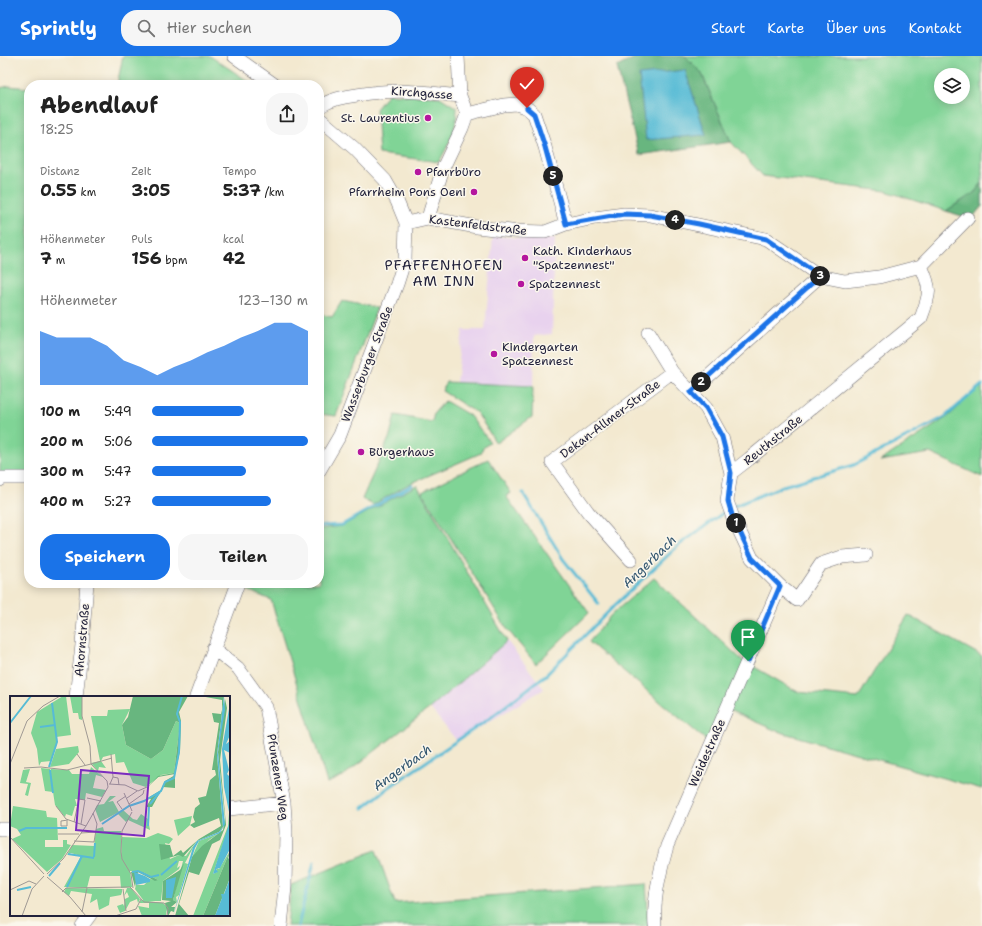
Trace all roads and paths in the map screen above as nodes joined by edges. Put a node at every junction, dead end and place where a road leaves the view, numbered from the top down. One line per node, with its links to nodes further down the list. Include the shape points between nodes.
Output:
1 (234, 56): 3 (street)
2 (458, 56): 4 (street)
3 (268, 80)
4 (460, 96): 5 (street, Kirchgasse, via 391,90 339,98); 6 (street, Kirchgasse)
5 (324, 104)
6 (468, 114): 8 (street, via 443,168); 11 (street, via 504,104 516,104 534,114)
7 (324, 122): 10 (street, Wasserburger Straße, via 385,180)
8 (428, 218): 10 (street, Kastenfeldstraße); 11 (street, Kastenfeldstraße, via 511,231 545,232)
9 (968, 218): 12 (street)
10 (406, 223): 17 (street, Wasserburger Straße, via 405,259 397,284 340,435)
11 (566, 224): 13 (street, Kastenfeldstraße, via 624,214 650,215 699,224 766,239)
12 (921, 266): 13 (street, Kastenfeldstraße, via 879,277 845,281); 18 (street, Reuthstraße, via 927,279 929,295 921,318)
13 (820, 276): 16 (street)
14 (648, 333): 15 (street, Dekan-Allmer-Straße)
15 (672, 372): 16 (street, Dekan-Allmer-Straße); 22 (street, Dekan-Allmer-Straße, via 552,462 588,512)
16 (691, 392): 18 (street, Dekan-Allmer-Straße, via 706,408 722,437)
17 (324, 462)
18 (731, 473): 23 (street, Reuthstraße, via 728,501 732,515 752,558)
19 (24, 478): 20 (street)
20 (0, 479)
21 (866, 555): 23 (street, Reuthstraße, via 842,557 820,564 797,600)
22 (631, 560)
23 (780, 586): 34 (street, Weidestraße, via 667,846 655,902)
24 (87, 588): 27 (street, Ahornstraße)
25 (236, 588): 26 (street)
26 (213, 648): 28 (street); 29 (street, Pfunzener Weg, via 238,668 266,707)
27 (76, 696)
28 (196, 696)
29 (284, 803): 30 (street); 33 (street, Pfunzener Weg, via 285,886)
30 (230, 809)
31 (89, 916): 32 (street)
32 (82, 926)
33 (281, 926)
34 (655, 926)

